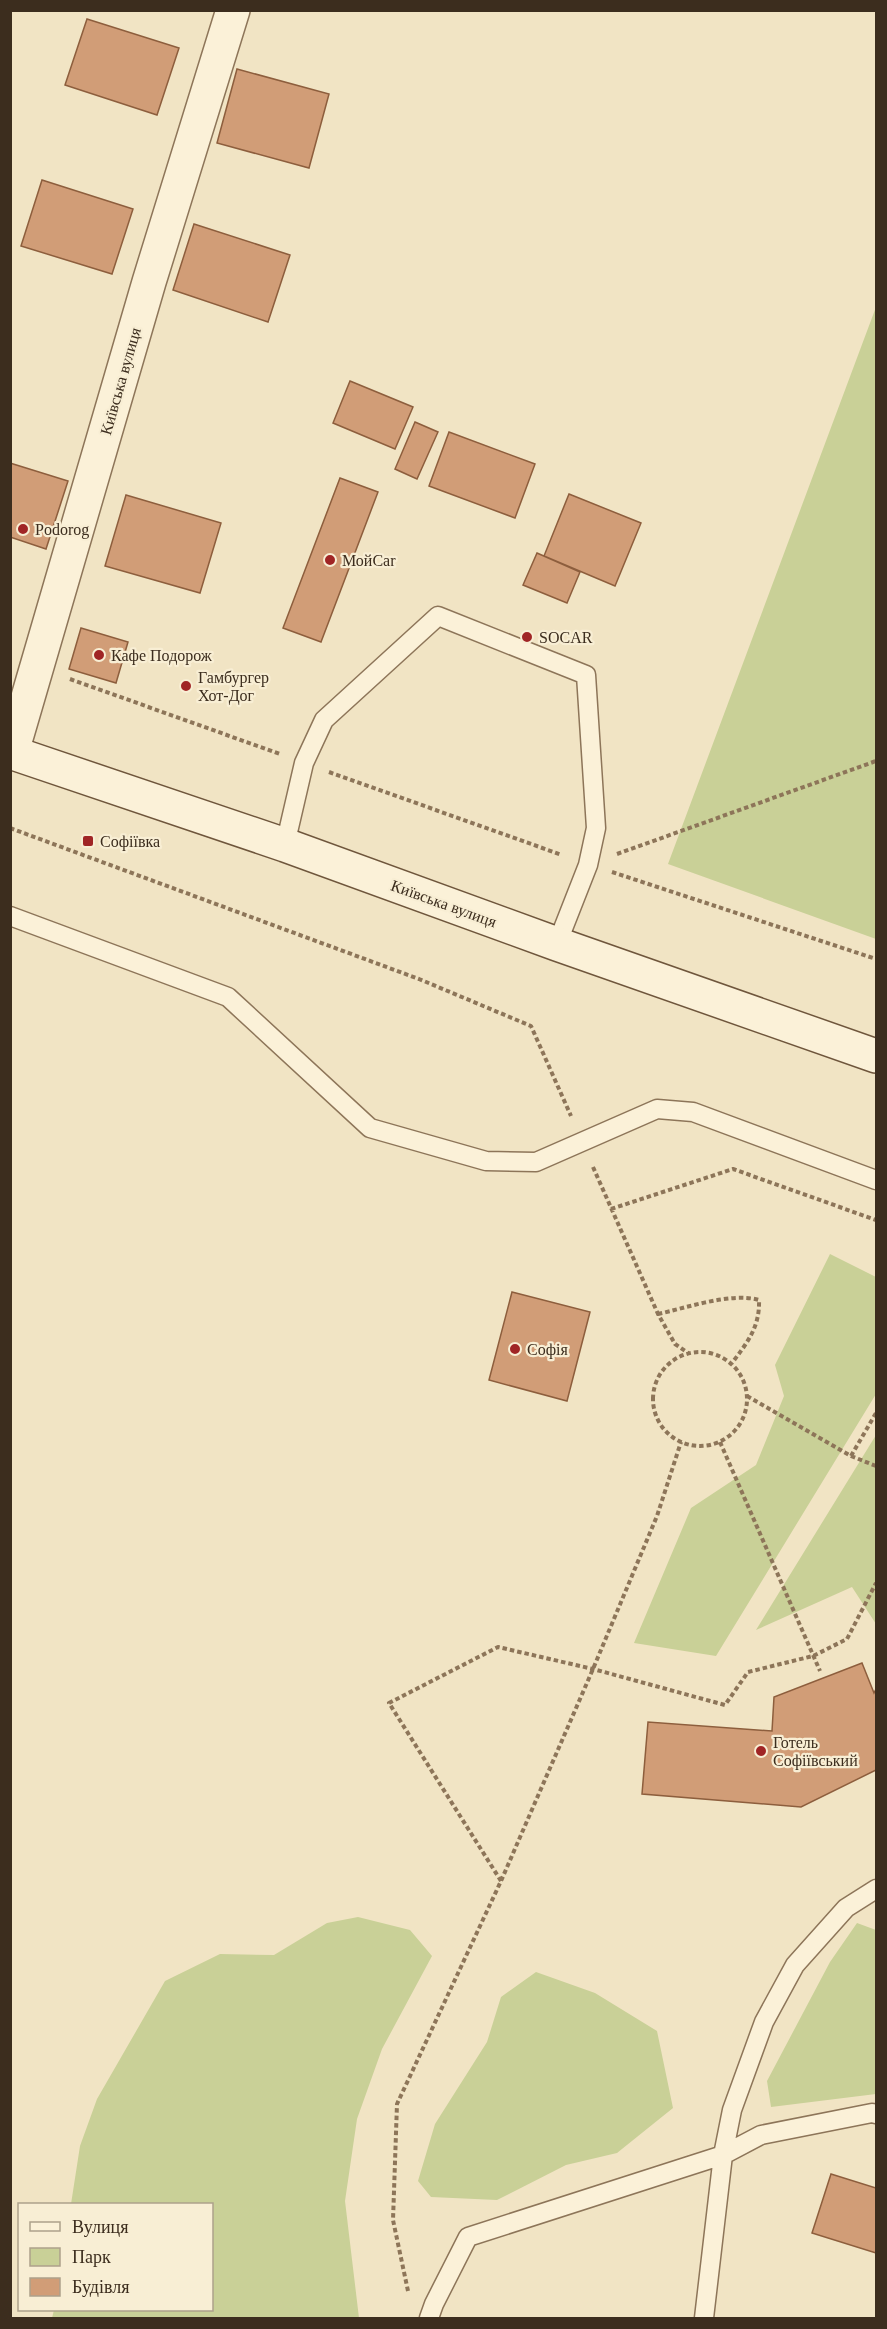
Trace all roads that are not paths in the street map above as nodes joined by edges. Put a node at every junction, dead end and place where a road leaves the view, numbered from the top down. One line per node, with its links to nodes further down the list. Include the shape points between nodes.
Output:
1 (233, 10): 2 (main road, Київська вулиця, via 148,282)
2 (11, 752): 3 (main road, Київська вулиця)
3 (285, 845): 5 (main road, Київська вулиця); 5 (lane, via 304,763 324,720 438,616 586,675 596,828 588,864)
4 (10, 916): 7 (lane, via 228,998 370,1128 486,1161 536,1162 657,1109 693,1112)
5 (557, 944): 6 (main road, Київська вулиця)
6 (876, 1056)
7 (876, 1180)
8 (876, 1889): 10 (lane, via 846,1908 795,1965 764,2022 732,2110)
9 (876, 2114): 10 (lane, via 760,2135)
10 (723, 2155): 11 (lane, via 468,2237); 12 (lane)
11 (429, 2319)
12 (704, 2319)

